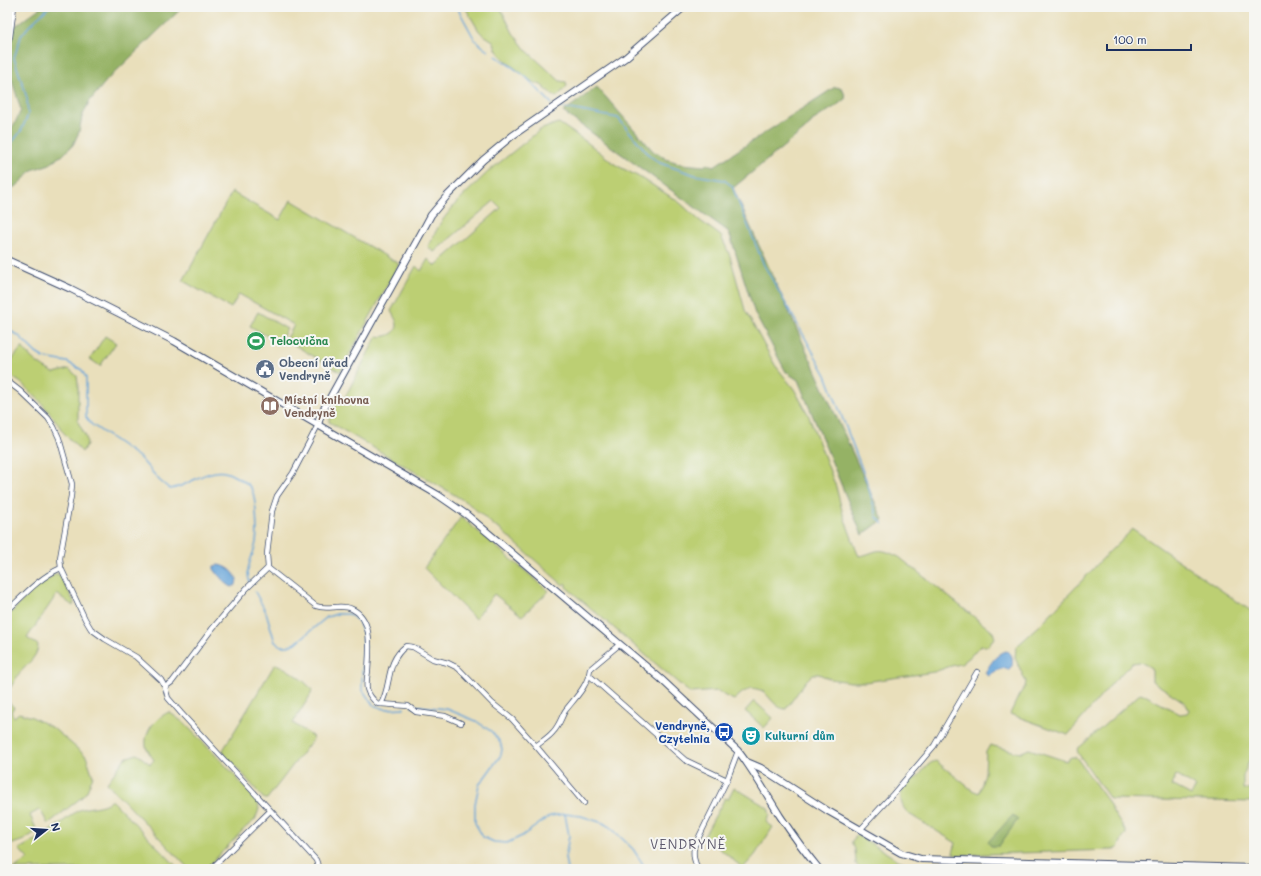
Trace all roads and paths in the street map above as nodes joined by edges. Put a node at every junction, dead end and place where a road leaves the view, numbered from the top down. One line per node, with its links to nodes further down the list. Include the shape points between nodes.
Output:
1 (14, 7): 3 (street)
2 (684, 7): 6 (street, via 625,58 506,141 447,196 431,216 393,283 321,414)
3 (7, 43)
4 (7, 260): 6 (street, via 174,341)
5 (7, 381): 7 (street, via 48,418 59,438 72,484 60,551)
6 (318, 425): 8 (street, via 293,473 277,496 272,511); 10 (street, via 438,495 467,515)
7 (61, 568): 9 (street, via 42,579); 13 (street, via 91,629 136,657)
8 (268, 568): 13 (street, via 246,589 172,682); 14 (street, via 316,606 322,609 343,606 353,609 362,617 368,633 367,687 371,698)
9 (7, 611)
10 (620, 644): 12 (street, via 590,670); 17 (street)
11 (978, 672): 22 (street, via 934,746)
12 (590, 676): 16 (street, via 552,734); 19 (street, via 685,760)
13 (165, 687): 21 (street, via 168,698)
14 (381, 704): 15 (street, via 408,706 416,712 445,716); 16 (street, via 392,664 403,648 412,647 433,659 458,668 492,703 512,718)
15 (461, 723)
16 (536, 746): 20 (street)
17 (738, 751): 18 (street); 19 (street)
18 (747, 762): 22 (street, via 761,768); 27 (street, via 781,817)
19 (727, 780): 26 (street, via 694,847 694,862)
20 (584, 803)
21 (270, 810): 24 (street); 25 (street, via 316,860)
22 (860, 830): 23 (street, via 901,852 921,859)
23 (1254, 868)
24 (212, 869)
25 (319, 869)
26 (698, 869)
27 (819, 869)

